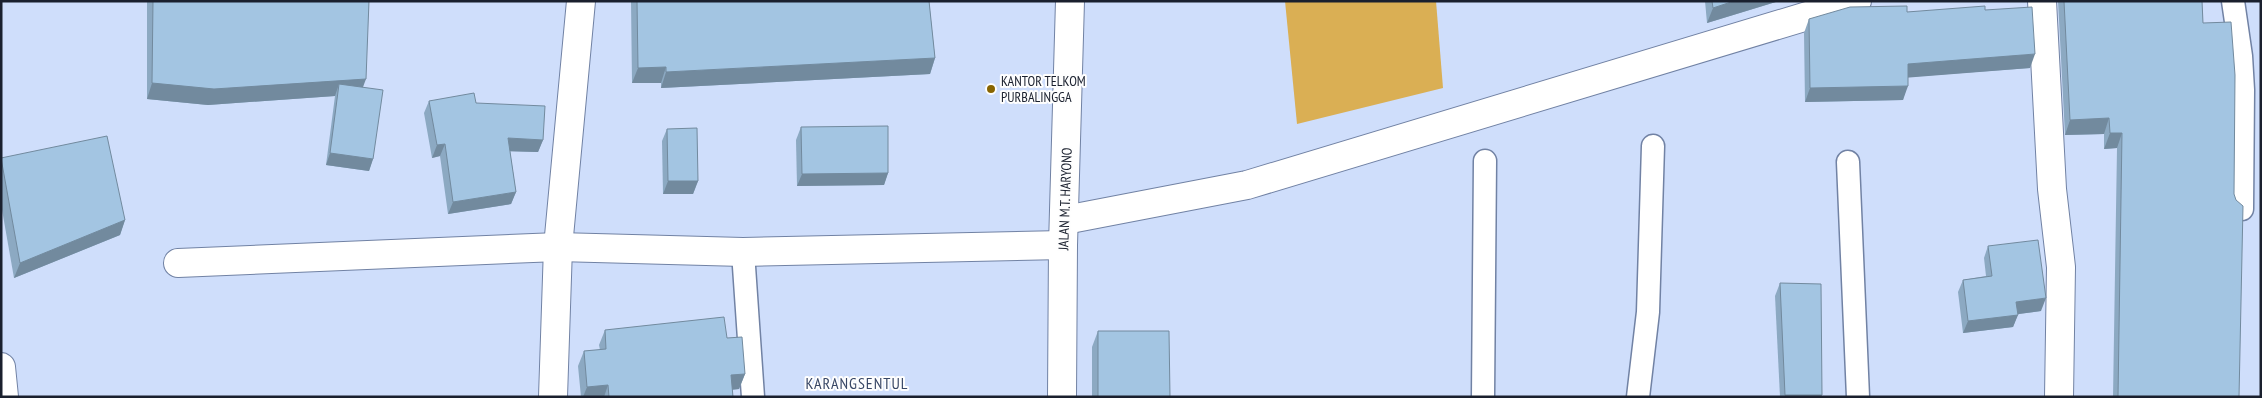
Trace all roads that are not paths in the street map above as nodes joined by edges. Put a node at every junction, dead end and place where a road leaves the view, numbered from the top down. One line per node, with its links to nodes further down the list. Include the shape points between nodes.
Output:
1 (581, 1): 11 (street)
2 (1070, 1): 10 (street, JALAN M.T. HARYONO)
3 (1857, 1): 10 (street, via 1247,185)
4 (2042, 1): 20 (street, via 2052,189 2061,267)
5 (2233, 1): 9 (lane, via 2243,90)
6 (1653, 146): 18 (lane, via 1648,312)
7 (1485, 161): 17 (lane)
8 (1848, 162): 19 (lane)
9 (2242, 209)
10 (1064, 233): 12 (street); 16 (street, JALAN M.T. HARYONO)
11 (558, 247): 12 (street); 13 (street); 14 (street)
12 (743, 252): 15 (lane)
13 (178, 263)
14 (553, 397)
15 (753, 397)
16 (1062, 397)
17 (1483, 397)
18 (1638, 397)
19 (1858, 397)
20 (2059, 397)

